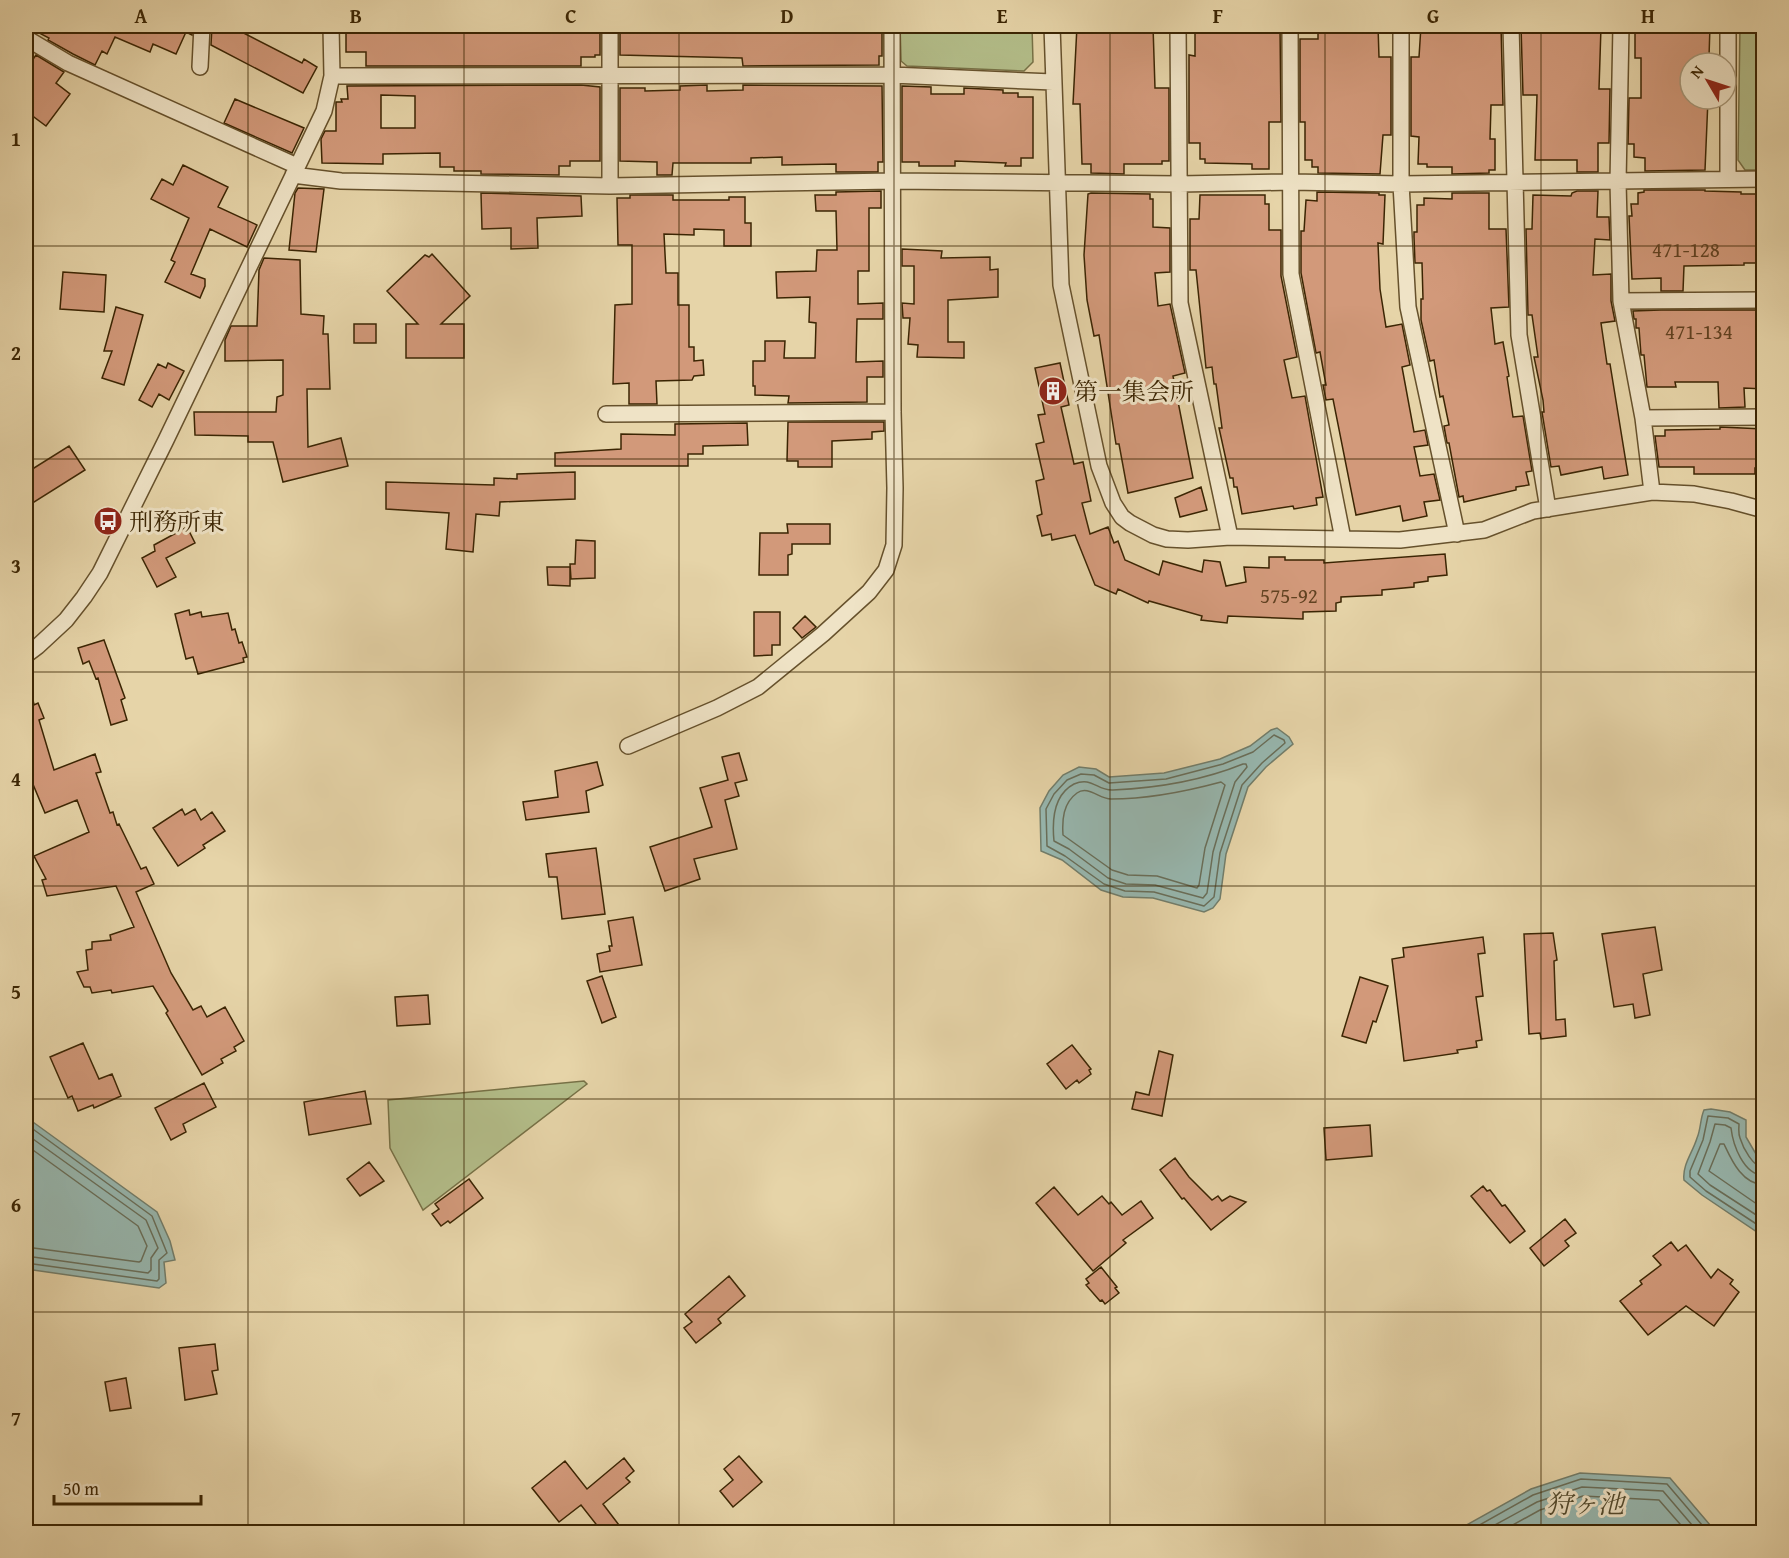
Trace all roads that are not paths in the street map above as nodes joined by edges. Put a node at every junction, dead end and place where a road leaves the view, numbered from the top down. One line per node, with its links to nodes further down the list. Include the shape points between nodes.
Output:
1 (202, 26): 13 (street)
2 (331, 26): 16 (street)
3 (610, 26): 14 (street)
4 (892, 26): 15 (street)
5 (1052, 26): 17 (street)
6 (1178, 26): 25 (street)
7 (1290, 26): 23 (street)
8 (1401, 26): 26 (street)
9 (1511, 26): 27 (street)
10 (1620, 26): 24 (street)
11 (1728, 26): 19 (street)
12 (26, 38): 18 (street, via 68,63)
13 (200, 68)
14 (610, 75): 15 (street); 16 (street); 28 (street)
15 (892, 75): 17 (street); 21 (street)
16 (332, 76): 18 (street, via 324,111)
17 (1053, 82): 22 (street)
18 (295, 171): 28 (street, via 341,181); 41 (street, via 100,573 66,620)
19 (1728, 179): 20 (street); 24 (street)
20 (1764, 179)
21 (893, 181): 22 (street); 28 (street); 31 (street)
22 (1058, 182): 25 (street); 39 (street, via 1061,285 1099,466 1108,492 1122,517 1153,535 1188,540)
23 (1291, 182): 25 (street); 26 (street); 40 (street, via 1291,274)
24 (1618, 182): 27 (street); 30 (street)
25 (1179, 184): 39 (street, via 1180,303)
26 (1401, 184): 27 (street); 38 (street, via 1408,307)
27 (1515, 184): 36 (street, via 1519,335)
28 (610, 186)
29 (1764, 300): 30 (street)
30 (1621, 302): 34 (street)
31 (893, 412): 32 (street); 42 (street, via 894,545 886,570 823,634 758,687)
32 (606, 414)
33 (1764, 417): 34 (street)
34 (1643, 418): 35 (street)
35 (1652, 492): 36 (street); 37 (street, via 1694,494)
36 (1548, 509): 38 (street, via 1484,530)
37 (1764, 510)
38 (1457, 534): 40 (street, via 1400,540)
39 (1230, 537): 40 (street)
40 (1343, 539)
41 (26, 655)
42 (628, 746)

